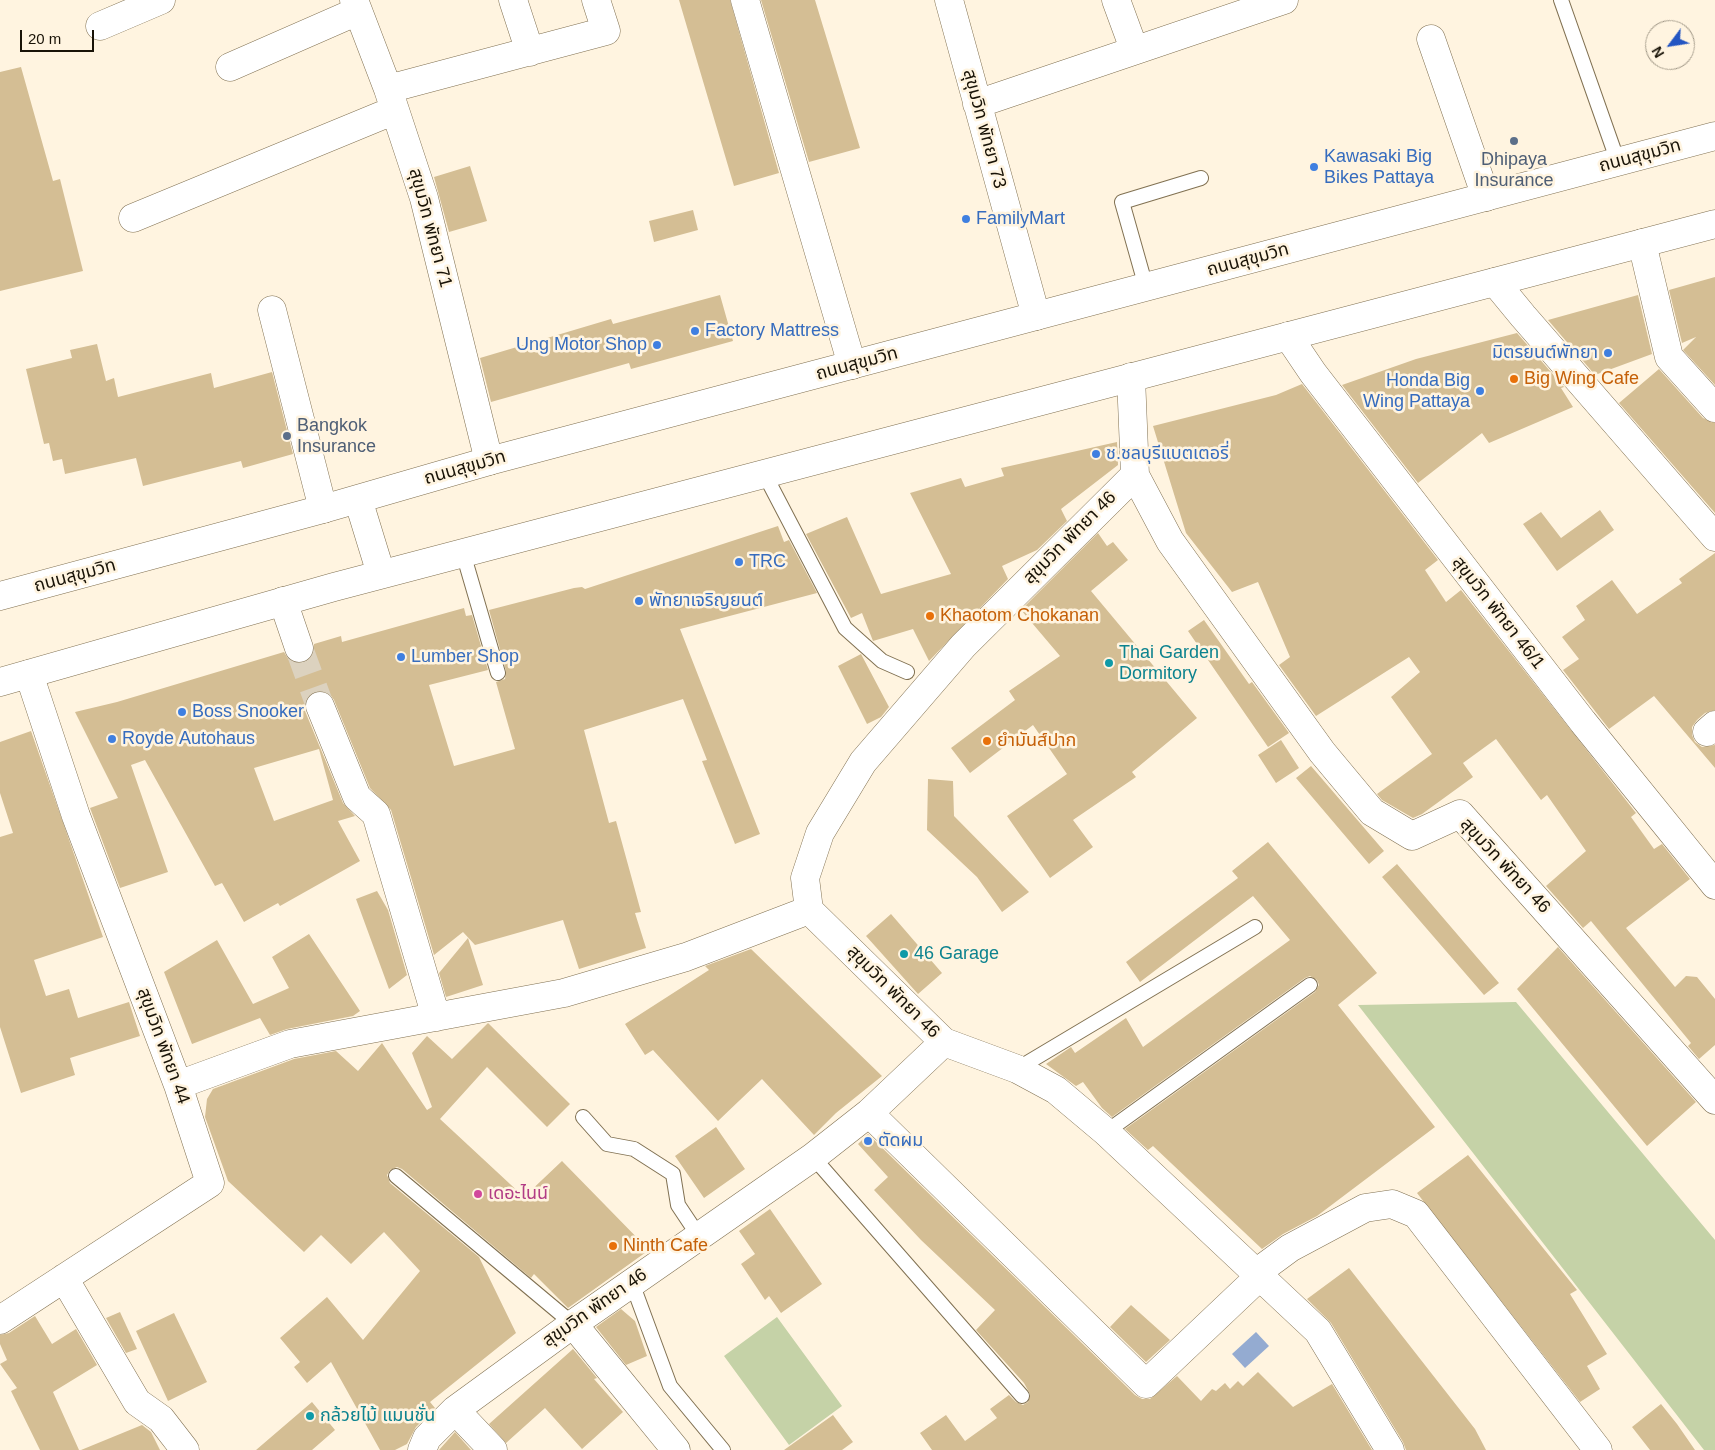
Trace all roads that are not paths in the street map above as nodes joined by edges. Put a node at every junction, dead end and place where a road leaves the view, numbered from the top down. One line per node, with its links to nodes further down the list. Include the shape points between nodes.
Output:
1 (161, 0): 10 (main road)
2 (513, 0): 13 (main road)
3 (596, 0): 13 (main road, via 606,31)
4 (745, 0): 29 (main road)
5 (949, 0): 16 (main road, สุขุมวิท พัทยา 73)
6 (1116, 0): 12 (main road)
7 (1284, 0): 12 (main road)
8 (1561, 0): 18 (lane)
9 (356, 6): 14 (main road); 15 (main road, สุขุมวิท พัทยา 71)
10 (100, 26)
11 (1431, 39): 20 (main road)
12 (1134, 50): 16 (main road)
13 (530, 52): 15 (main road)
14 (230, 67)
15 (391, 99): 21 (main road); 32 (main road, สุขุมวิท พัทยา 71, via 424,198)
16 (977, 104): 27 (main road, สุขุมวิท พัทยา 73)
17 (1715, 136): 18 (main road, ถนนสุขุมวิท)
18 (1618, 162): 20 (main road, ถนนสุขุมวิท)
19 (1201, 178): 25 (lane, via 1122,202)
20 (1486, 197): 25 (main road, ถนนสุขุมวิท)
21 (133, 218)
22 (1715, 224): 23 (main road)
23 (1642, 243): 24 (main road); 31 (main road, via 1669,357)
24 (1496, 282): 28 (main road); 37 (main road)
25 (1146, 287): 27 (main road, ถนนสุขุมวิท)
26 (272, 310): 36 (main road)
27 (1036, 316): 29 (main road, ถนนสุขุมวิท)
28 (1288, 336): 30 (main road); 48 (main road, สุขุมวิท พัทยา 46/1, via 1312,372 1583,722)
29 (852, 365): 32 (main road, ถนนสุขุมวิท)
30 (1131, 377): 33 (main road); 34 (main road, สุขุมวิท พัทยา 46)
31 (1715, 408)
32 (489, 461): 35 (main road, ถนนสุขุมวิท)
33 (764, 473): 38 (main road); 43 (lane, via 845,628 882,661)
34 (1135, 475): 49 (main road, สุขุมวิท พัทยา 46, via 963,646 863,762 820,834 805,878); 56 (main road, สุขุมวิท พัทยา 46, via 1170,541 1322,752 1372,812 1412,836 1460,814)
35 (358, 499): 36 (main road, ถนนสุขุมวิท); 39 (main road)
36 (323, 509): 40 (main road, ถนนสุขุมวิท)
37 (1715, 537)
38 (463, 554): 39 (main road); 44 (lane)
39 (381, 574): 41 (main road)
40 (0, 596)
41 (283, 601): 42 (main road); 45 (main road)
42 (299, 648)
43 (907, 672)
44 (498, 673)
45 (29, 674): 46 (main road); 55 (main road, สุขุมวิท พัทยา 44, via 76,816)
46 (0, 682)
47 (320, 706): 52 (main road, via 357,797 376,814)
48 (1715, 885)
49 (809, 910): 52 (main road, via 686,957 564,993); 53 (main road, สุขุมวิท พัทยา 46)
50 (1255, 927): 54 (lane)
51 (1310, 985): 59 (lane)
52 (436, 1017): 55 (main road, via 290,1044)
53 (944, 1042): 54 (main road); 57 (main road, สุขุมวิท พัทยา 46)
54 (1017, 1069): 59 (main road, via 1056,1090)
55 (178, 1085): 64 (main road, สุขุมวิท พัทยา 44, via 210,1183)
56 (1714, 1096)
57 (869, 1113): 60 (main road, สุขุมวิท พัทยา 46); 63 (main road, via 1146,1384)
58 (584, 1117): 62 (lane, via 607,1144 634,1149 673,1174 678,1205)
59 (1106, 1132): 63 (main road)
60 (812, 1157): 62 (main road, สุขุมวิท พัทยา 46); 68 (lane)
61 (396, 1176): 67 (lane)
62 (698, 1235): 65 (main road, สุขุมวิท พัทยา 46)
63 (1258, 1275): 75 (main road, via 1318,1331); 76 (main road, via 1290,1248 1365,1208 1392,1204 1416,1214)
64 (64, 1278): 66 (main road, สุขุมวิท พัทยา 44); 70 (main road, via 137,1402 162,1420)
65 (632, 1283): 67 (main road, สุขุมวิท พัทยา 46); 74 (lane, via 670,1386)
66 (0, 1320)
67 (573, 1324): 69 (main road, สุขุมวิท พัทยา 46); 73 (main road)
68 (1022, 1396)
69 (455, 1410): 71 (main road, สุขุมวิท พัทยา 46, via 428,1438); 72 (main road)
70 (185, 1450)
71 (422, 1450)
72 (493, 1450)
73 (676, 1450)
74 (723, 1450)
75 (1390, 1450)
76 (1598, 1450)

